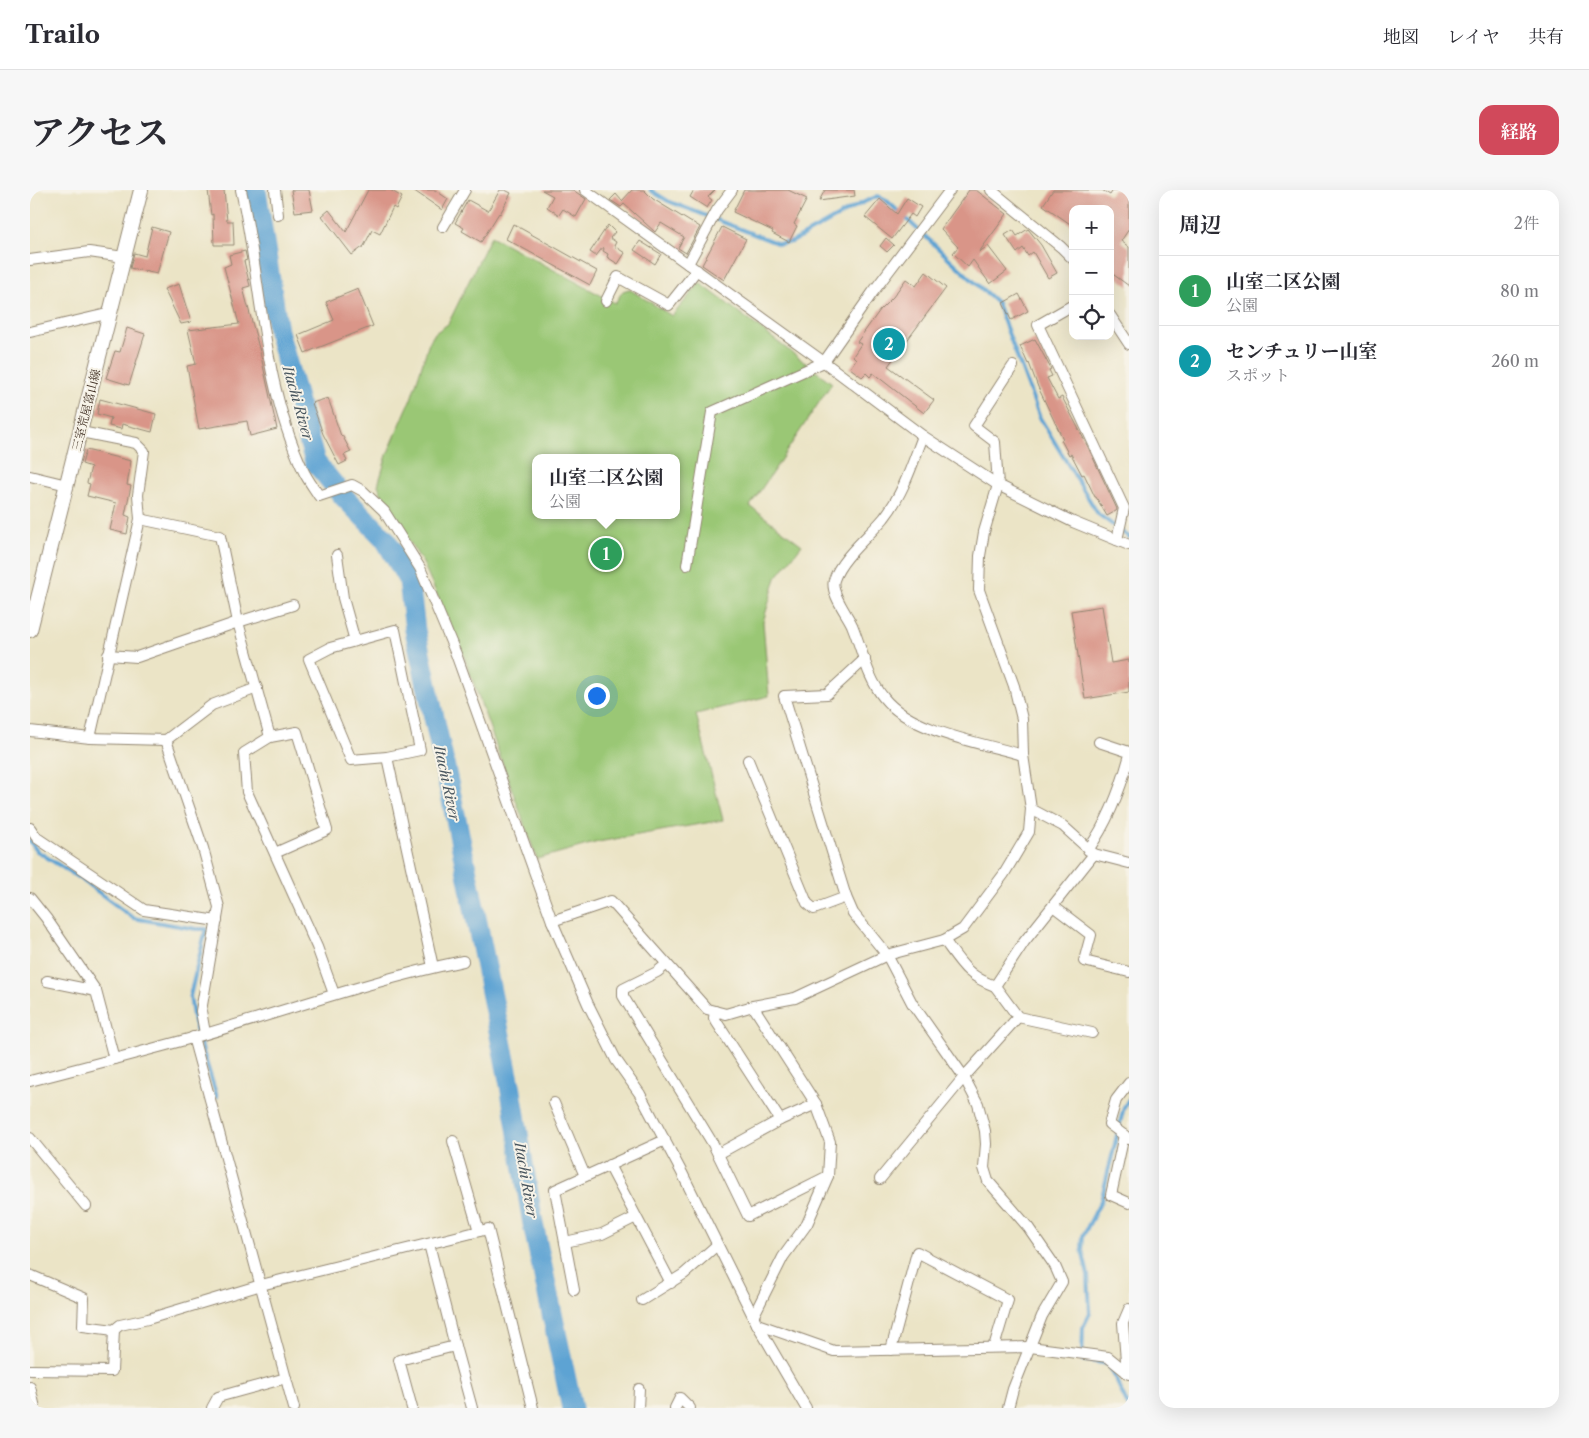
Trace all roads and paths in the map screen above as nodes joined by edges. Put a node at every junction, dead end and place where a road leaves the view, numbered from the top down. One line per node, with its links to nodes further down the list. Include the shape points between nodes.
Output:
1 (141, 190): 12 (main road, 三室荒屋富山線)
2 (241, 190): 60 (street, via 265,341 281,408 303,471 319,496 352,485 363,491 384,511 420,568 456,654)
3 (275, 190): 9 (street)
4 (466, 190): 10 (street)
5 (585, 190): 14 (street)
6 (732, 190): 14 (street, via 717,210)
7 (950, 190): 22 (street)
8 (991, 190): 11 (street)
9 (278, 215)
10 (443, 227)
11 (1069, 255)
12 (124, 257): 13 (street, via 89,252); 18 (main road, 三室荒屋富山線)
13 (30, 260)
14 (688, 264): 15 (street)
15 (697, 270): 16 (street, via 669,305 618,277); 22 (street)
16 (606, 302)
17 (1069, 306): 30 (street, via 1038,325 1124,508)
18 (110, 313): 20 (street); 24 (main road, 三室荒屋富山線)
19 (1114, 321): 21 (street)
20 (30, 332)
21 (1129, 344)
22 (824, 362): 25 (street); 33 (street, via 712,412)
23 (1013, 366): 28 (street, via 974,426 995,442)
24 (81, 432): 27 (main road, 三室荒屋富山線); 29 (street, via 136,443 144,451 138,495)
25 (923, 436): 28 (street); 39 (street, via 899,496 884,518 845,560 833,581 835,593)
26 (30, 476): 27 (street)
27 (68, 485): 36 (main road, 三室荒屋富山線)
28 (998, 485): 30 (street); 47 (street, via 982,540 979,590 1014,686 1022,719)
29 (140, 518): 35 (street, via 220,536); 38 (street)
30 (1117, 540): 31 (street)
31 (1129, 545)
32 (337, 555): 37 (street, via 343,598)
33 (687, 565)
34 (293, 605): 35 (street)
35 (238, 622): 38 (street, via 136,657); 40 (street)
36 (30, 630)
37 (355, 641): 48 (street, via 330,648 309,659 351,760); 48 (street, via 395,630 420,750)
38 (108, 654): 43 (street)
39 (865, 659): 47 (street, via 874,683 901,714 926,727); 56 (street, via 827,694 784,696)
40 (257, 688): 42 (street); 44 (street, via 212,705)
41 (30, 731): 43 (street)
42 (270, 737): 54 (street, via 244,752 247,792); 54 (street, via 297,732 327,830)
43 (90, 738): 44 (street)
44 (166, 740): 59 (street, via 203,848 219,907)
45 (1099, 742): 46 (street)
46 (1129, 752)
47 (1023, 755): 51 (street)
48 (387, 756): 65 (street)
49 (1129, 758): 53 (street, via 1122,784)
50 (748, 760): 56 (street, via 807,903 814,909)
51 (1031, 809): 53 (street, via 1064,826); 61 (street, via 1029,832 1004,874 963,929)
52 (30, 828): 59 (street, via 37,838 144,910)
53 (1091, 852): 55 (street); 58 (street)
54 (274, 853): 70 (street, via 317,947)
55 (1129, 864)
56 (846, 897): 62 (street, via 853,913)
57 (30, 898): 69 (street)
58 (1053, 906): 66 (street, via 1091,935 1084,961); 68 (street, via 1024,942)
59 (217, 921): 74 (street, via 201,1011)
60 (552, 921): 64 (street, via 611,902); 86 (street, via 612,1052)
61 (944, 940): 62 (street); 68 (street, via 966,970 981,981)
62 (886, 955): 71 (street, via 794,998); 78 (street, via 912,1002)
63 (463, 961): 65 (street)
64 (667, 964): 72 (street, via 708,1009); 88 (street, via 623,989 623,996)
65 (433, 967): 70 (street)
66 (1129, 972)
67 (47, 981): 69 (street)
68 (996, 986): 73 (street)
69 (96, 991): 77 (street)
70 (334, 994): 74 (street)
71 (753, 1006): 72 (street, via 726,1014); 82 (street)
72 (715, 1011): 83 (street, via 714,1018)
73 (1018, 1017): 75 (street); 78 (street)
74 (205, 1033): 76 (street)
75 (1092, 1034)
76 (193, 1037): 77 (street); 102 (street)
77 (114, 1059): 79 (street)
78 (964, 1077): 92 (street); 110 (street, via 978,1104 985,1131 984,1168 988,1181 1028,1227 1062,1282 1042,1316)
79 (30, 1081)
80 (1129, 1083): 84 (street, via 1116,1100 1109,1124)
81 (554, 1103): 90 (street)
82 (816, 1104): 83 (street); 91 (street, via 830,1142)
83 (780, 1120): 88 (street)
84 (1127, 1137): 93 (street, via 1112,1195)
85 (30, 1138): 94 (street)
86 (665, 1140): 89 (street); 99 (street)
87 (453, 1141): 96 (street)
88 (718, 1154): 91 (street, via 748,1216)
89 (610, 1165): 90 (street); 95 (street)
90 (585, 1176): 97 (street, via 555,1190)
91 (828, 1176): 106 (street, via 807,1224 783,1257)
92 (880, 1179)
93 (1129, 1203)
94 (86, 1206)
95 (636, 1217): 97 (street, via 602,1234); 101 (street)
96 (479, 1231): 98 (street); 122 (street, via 488,1228)
97 (565, 1242): 103 (street)
98 (429, 1244): 102 (street); 108 (street)
99 (717, 1245): 101 (street); 106 (street)
100 (30, 1275): 107 (street, via 84,1298 83,1326)
101 (671, 1283): 104 (street)
102 (261, 1286): 107 (street, via 120,1325); 114 (street)
103 (574, 1290)
104 (642, 1300)
105 (1129, 1308): 113 (street, via 1123,1323)
106 (755, 1321): 111 (street, via 834,1351); 126 (street)
107 (114, 1330): 112 (street, via 112,1371)
108 (455, 1346): 120 (street, via 399,1360); 121 (street)
109 (994, 1347): 110 (street); 111 (street); 111 (street, via 1008,1300 917,1252)
110 (1030, 1347): 113 (street, via 1108,1357); 127 (street)
111 (891, 1350)
112 (30, 1370)
113 (1128, 1373)
114 (286, 1378): 118 (street, via 218,1397); 119 (street)
115 (30, 1387): 117 (street)
116 (639, 1389): 123 (street)
117 (36, 1408)
118 (212, 1408)
119 (294, 1408)
120 (412, 1408)
121 (472, 1408)
122 (533, 1408)
123 (638, 1408)
124 (675, 1408): 125 (street, via 680,1398)
125 (690, 1408)
126 (806, 1408)
127 (1008, 1408)

